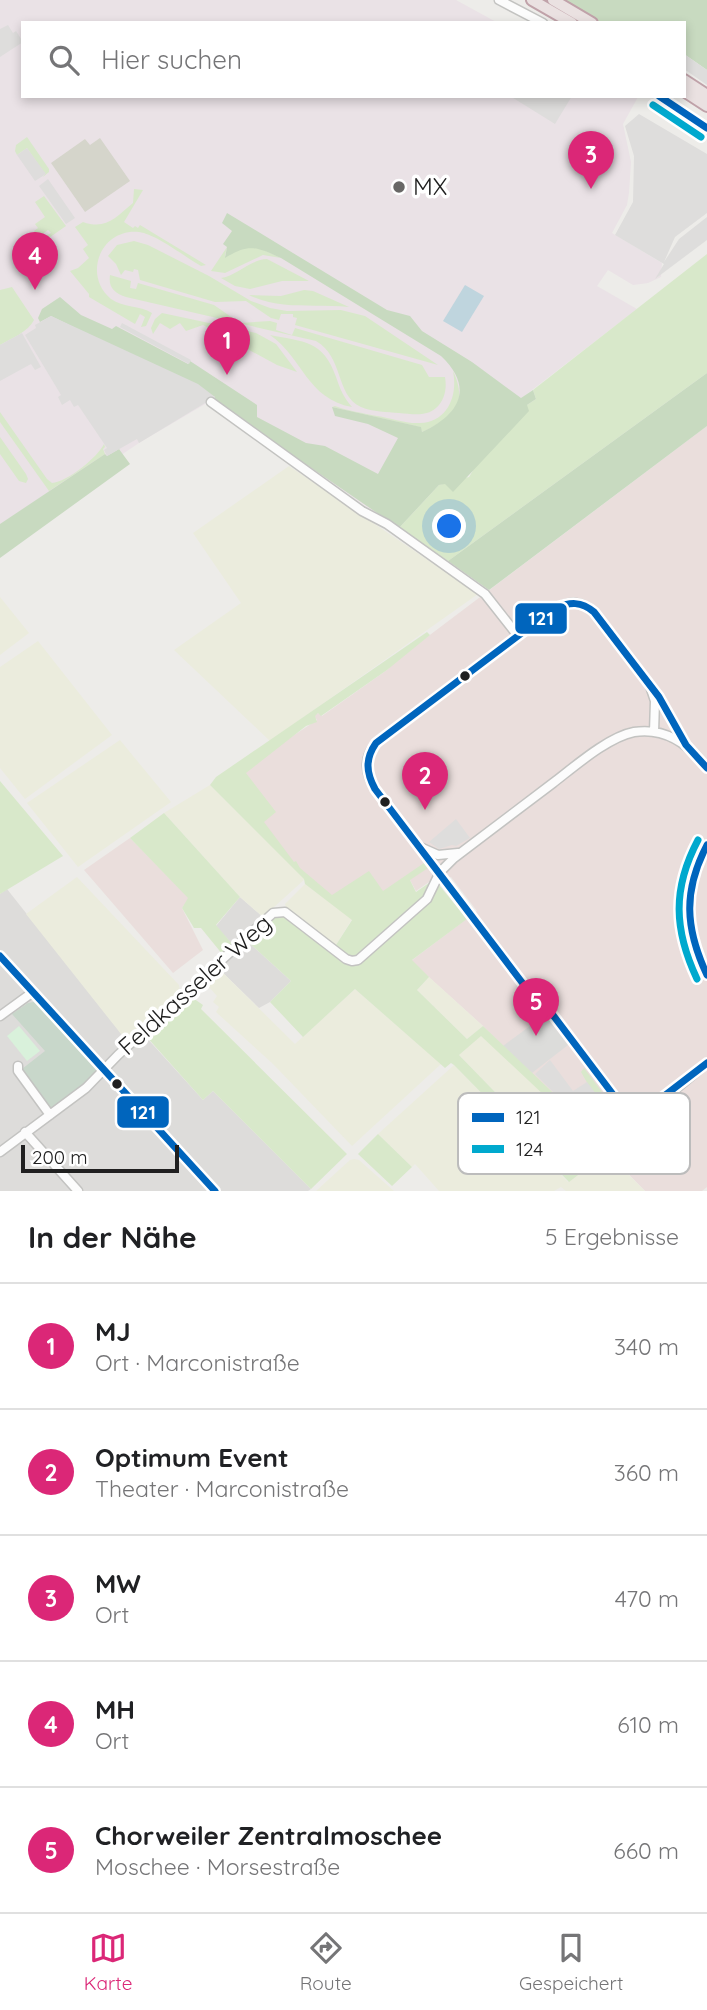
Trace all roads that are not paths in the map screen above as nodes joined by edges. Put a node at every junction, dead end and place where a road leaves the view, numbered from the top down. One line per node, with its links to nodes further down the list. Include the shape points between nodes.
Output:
1 (499, 0): 4 (street)
2 (532, 0): 5 (highway)
3 (553, 0): 6 (highway)
4 (539, 21)
5 (569, 21)
6 (589, 21)
7 (686, 82): 10 (highway)
8 (686, 93): 10 (highway)
9 (662, 98): 11 (street)
10 (705, 101)
11 (707, 128)
12 (211, 402): 13 (street, via 485,594)
13 (518, 636): 14 (street, via 555,608 579,602 594,611); 20 (street, via 368,753 368,776)
14 (649, 683): 15 (street); 16 (street)
15 (667, 712): 16 (street, via 667,722); 17 (street)
16 (658, 732): 17 (street); 21 (street, Feldkasseler Weg, via 625,735 602,748)
17 (686, 745): 18 (street)
18 (707, 768)
19 (707, 845): 24 (street, via 695,870 688,906 691,936)
20 (418, 846): 21 (street, via 438,855); 22 (street)
21 (461, 853): 22 (street, Feldkasseler Weg)
22 (440, 872): 29 (street, Feldkasseler Weg, via 427,899 364,956 352,961 291,915 273,912); 30 (street)
23 (1, 959): 25 (street)
24 (707, 975)
25 (33, 992): 26 (street); 29 (street)
26 (0, 1016)
27 (707, 1063): 31 (street)
28 (18, 1066): 32 (street)
29 (103, 1070): 32 (street, Feldkasseler Weg); 36 (street)
30 (612, 1093)
31 (668, 1093)
32 (50, 1115): 33 (street, Feldkasseler Weg)
33 (25, 1132): 34 (street, Feldkasseler Weg); 35 (street)
34 (0, 1152)
35 (78, 1191)
36 (215, 1191)

